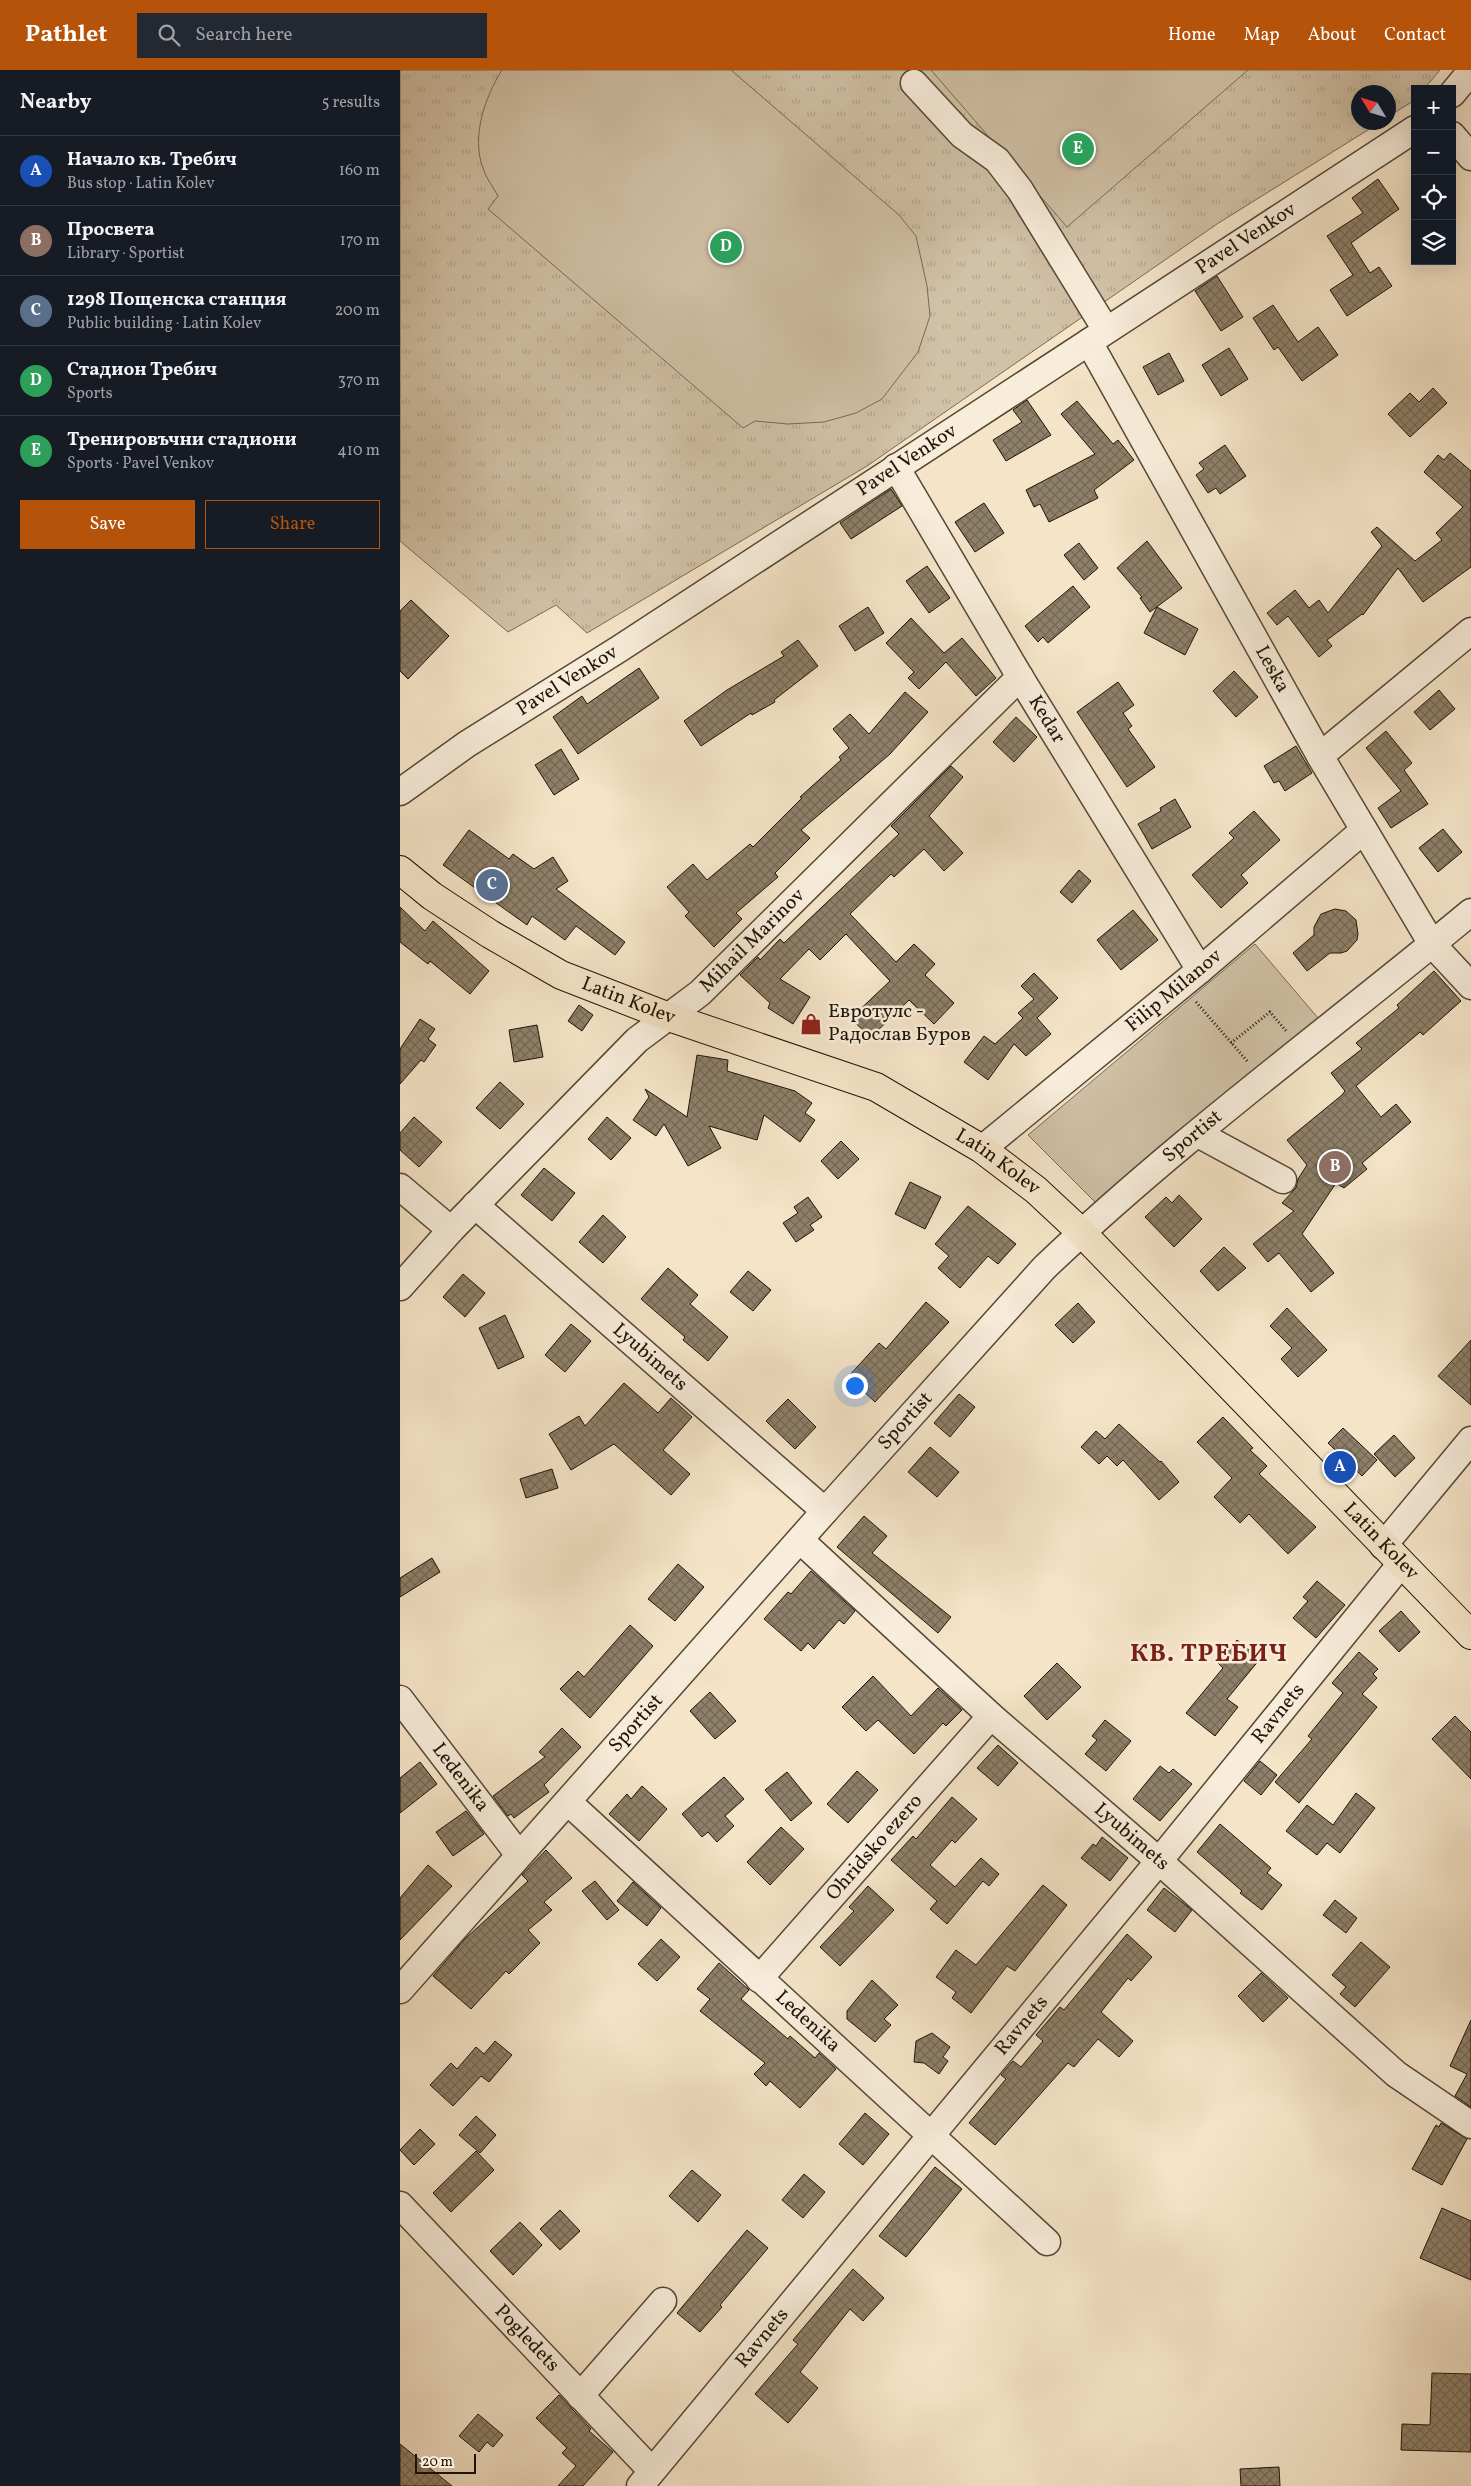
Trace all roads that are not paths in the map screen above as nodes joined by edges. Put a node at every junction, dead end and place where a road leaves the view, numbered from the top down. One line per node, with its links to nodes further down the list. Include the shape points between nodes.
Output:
1 (1471, 71): 3 (street)
2 (914, 82): 7 (street, Leska, via 962,134 997,160 1020,190)
3 (1456, 89)
4 (1413, 130): 7 (street, Pavel Venkov)
5 (1456, 140): 6 (street)
6 (1471, 157)
7 (1098, 336): 8 (street, Pavel Venkov); 11 (street, Leska)
8 (896, 467): 10 (street, Kedar); 12 (street, Pavel Venkov, via 619,649 467,744)
9 (1471, 631): 11 (street)
10 (1020, 677): 17 (street, Kedar); 19 (street, Mihail Marinov, via 700,993)
11 (1320, 756): 13 (street, Leska)
12 (400, 792)
13 (1364, 830): 16 (street, Leska); 17 (street, Filip Milanov)
14 (400, 870): 19 (main road, Latin Kolev, via 432,896 490,934 561,975)
15 (1471, 912): 16 (street, Sportist)
16 (1432, 944): 18 (street, Leska); 20 (street, Sportist)
17 (1191, 978): 21 (street, Filip Milanov)
18 (1471, 986)
19 (669, 1017): 21 (main road, Latin Kolev, via 876,1087); 24 (street, Mihail Marinov, via 638,1040)
20 (1198, 1134): 22 (street); 26 (street, Sportist)
21 (982, 1149): 26 (main road, Latin Kolev, via 1036,1190)
22 (1283, 1180)
23 (400, 1188): 25 (street)
24 (476, 1205): 25 (street, Mihail Marinov); 29 (street, Lyubimets)
25 (451, 1230): 27 (street, Mihail Marinov)
26 (1081, 1232): 29 (street, Sportist, via 1044,1268); 31 (main road, Latin Kolev)
27 (400, 1287)
28 (1471, 1440): 31 (street, Ravnets)
29 (824, 1511): 30 (street, Sportist)
30 (800, 1540): 34 (street, Lyubimets); 35 (street, Sportist)
31 (1392, 1555): 32 (main road, Latin Kolev); 37 (street, Ravnets)
32 (1471, 1635)
33 (400, 1699): 36 (street, Ledenika)
34 (991, 1716): 37 (street, Lyubimets); 38 (street, Ohridsko ezero)
35 (568, 1802): 36 (street, Sportist); 38 (street, Ledenika)
36 (519, 1855): 39 (street, Sportist)
37 (1159, 1861): 40 (street, Lyubimets, via 1396,2074); 41 (street, Ravnets)
38 (759, 1979): 41 (street, Ledenika)
39 (400, 1990)
40 (1471, 2125)
41 (932, 2136): 43 (street, Ledenika); 46 (street, Ravnets)
42 (400, 2205): 45 (street, Pogledets)
43 (1047, 2242)
44 (663, 2301): 45 (street)
45 (580, 2396): 46 (street, Pogledets)
46 (646, 2479)

